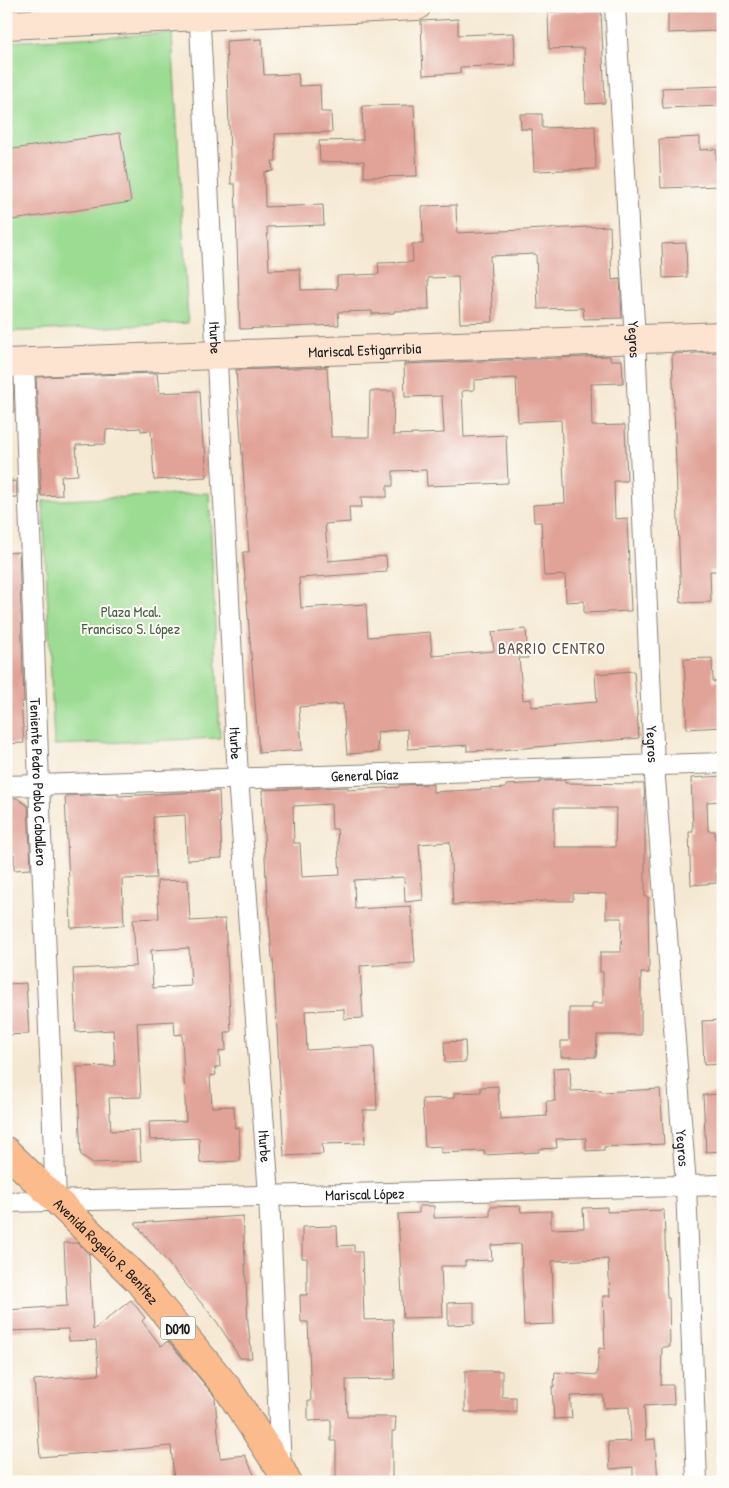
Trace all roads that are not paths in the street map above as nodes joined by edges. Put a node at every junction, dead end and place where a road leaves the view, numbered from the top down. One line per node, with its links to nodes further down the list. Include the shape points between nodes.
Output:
1 (417, 6): 3 (street)
2 (615, 6): 6 (street, Yegros)
3 (199, 11): 4 (street); 7 (street, Iturbe)
4 (6, 25)
5 (723, 336): 6 (street, Mariscal Estigarribia)
6 (635, 339): 7 (street, Mariscal Estigarribia); 10 (street, Yegros)
7 (217, 356): 8 (street, Mariscal Estigarribia); 11 (street, Iturbe)
8 (15, 363): 12 (street, Teniente Pedro Pablo Caballero)
9 (723, 763): 10 (street, General Díaz)
10 (654, 766): 11 (street, General Díaz); 16 (street, Yegros)
11 (238, 778): 12 (street, General Díaz); 17 (street, Iturbe)
12 (39, 785): 13 (street, General Díaz); 18 (street, Teniente Pedro Pablo Caballero)
13 (6, 786)
14 (6, 1151): 18 (main road, Avenida Rogelio R. Benítez / D010)
15 (723, 1184): 16 (street, Mariscal López)
16 (686, 1185): 17 (street, Mariscal López); 21 (street, Yegros)
17 (269, 1195): 18 (street, Mariscal López); 20 (street, Iturbe)
18 (56, 1200): 19 (street, Mariscal López); 20 (main road, Avenida Rogelio R. Benítez / D010, via 138,1280 228,1389)
19 (6, 1202)
20 (284, 1476)
21 (697, 1482)

